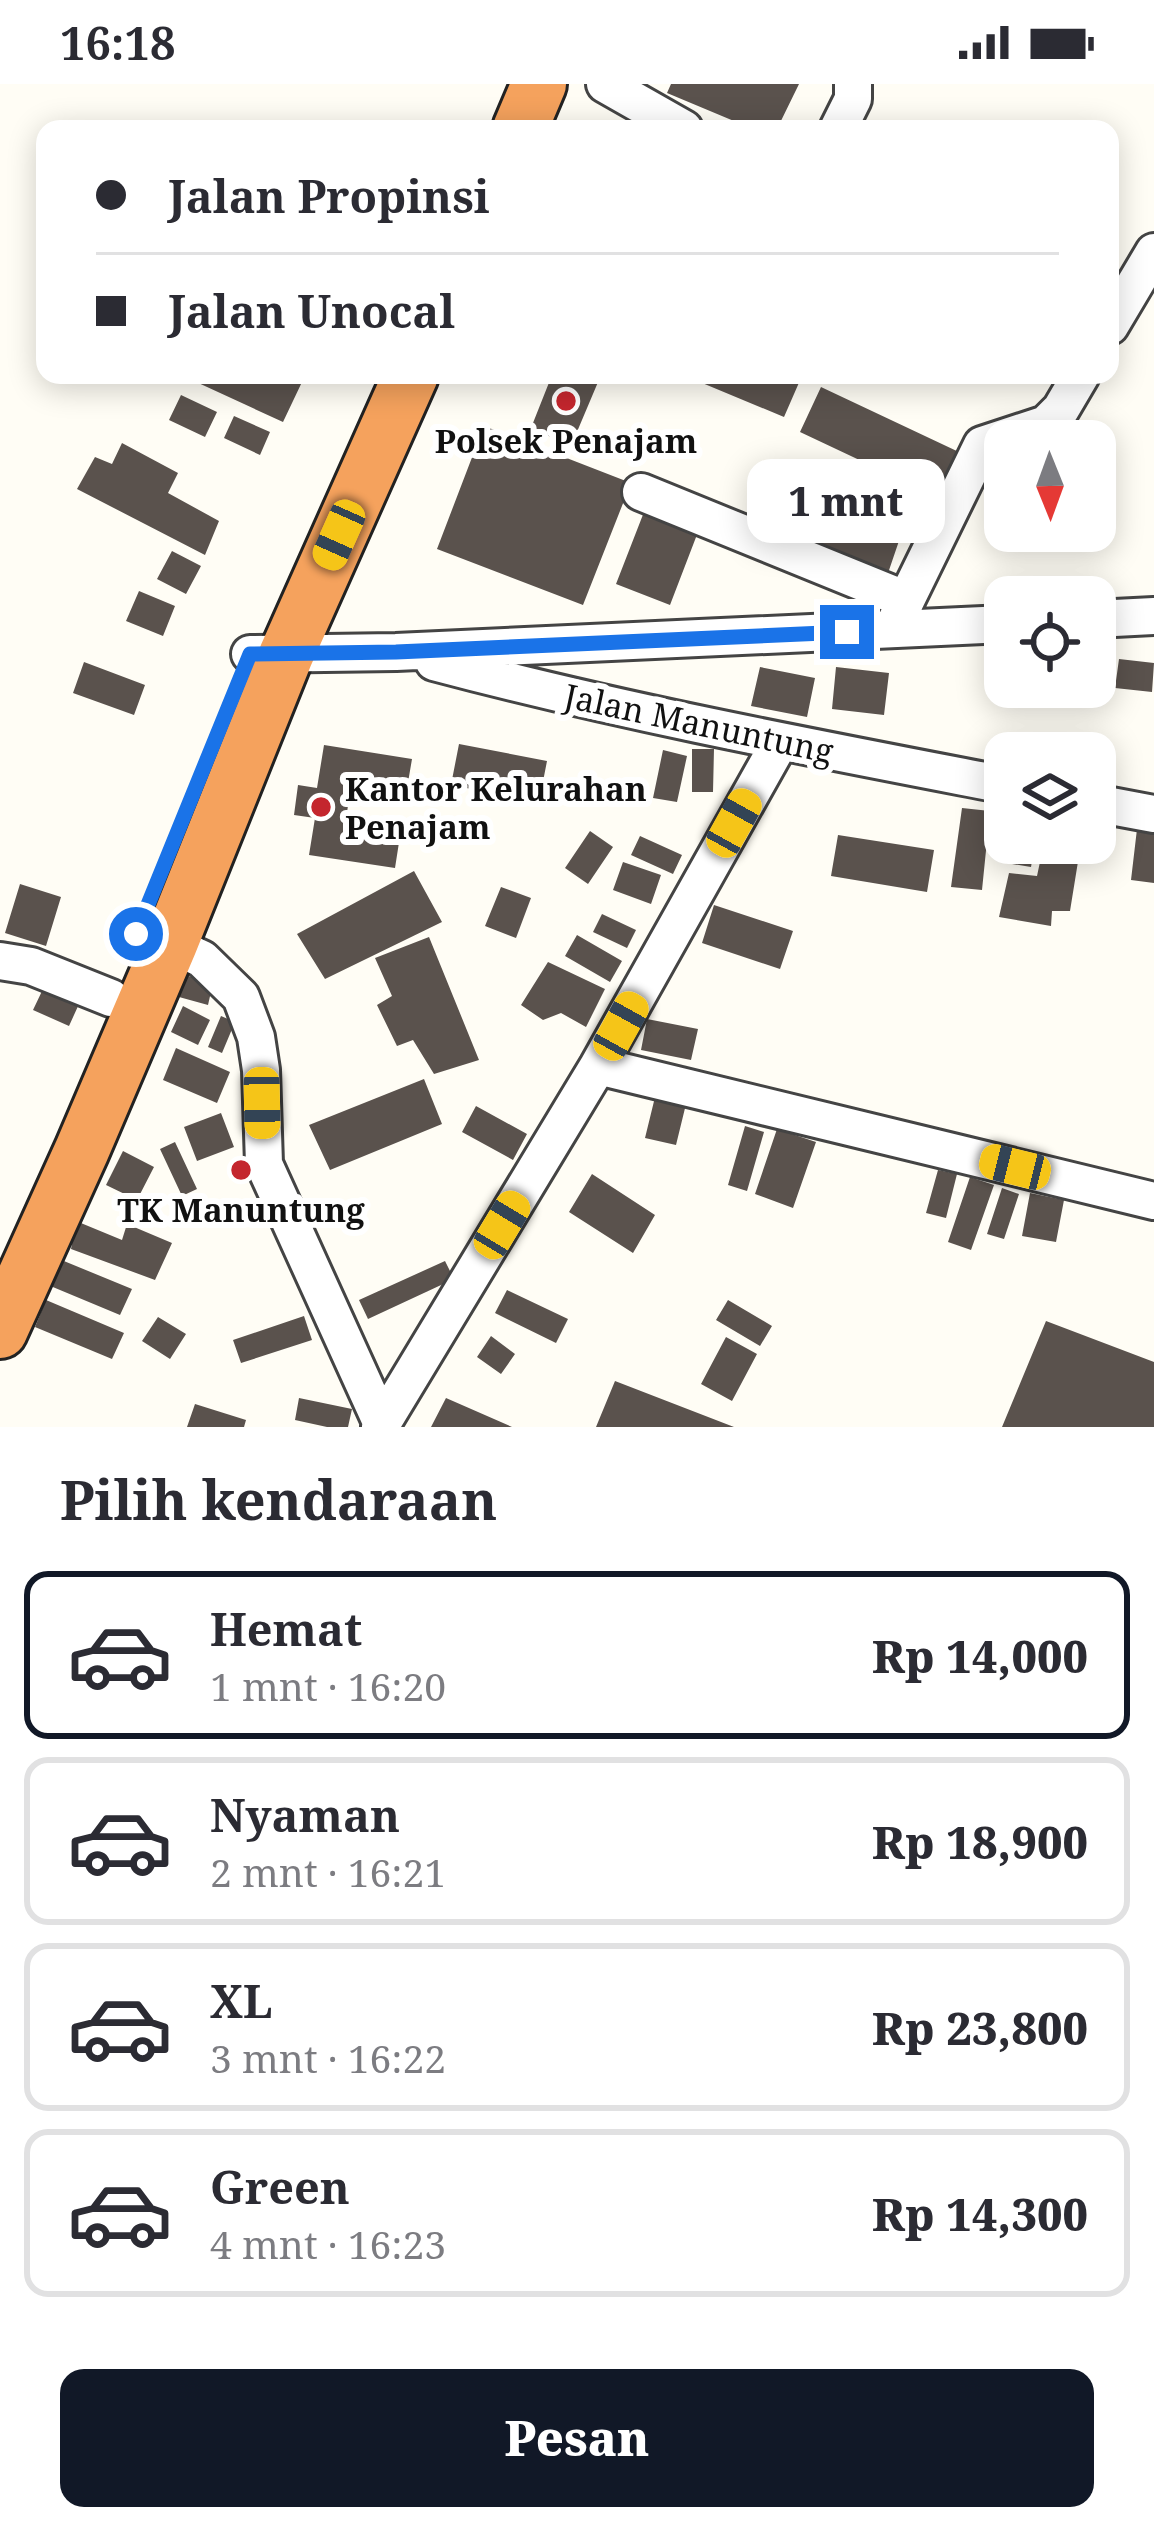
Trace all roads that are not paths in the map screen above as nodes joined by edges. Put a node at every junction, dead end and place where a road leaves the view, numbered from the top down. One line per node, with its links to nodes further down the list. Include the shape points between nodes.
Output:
1 (504, 84): 5 (highway)
2 (539, 84): 6 (highway)
3 (605, 84): 7 (street)
4 (853, 84): 8 (street)
5 (488, 120)
6 (524, 120)
7 (668, 120)
8 (842, 120)
9 (1154, 252): 10 (street)
10 (1119, 311)
11 (372, 384): 20 (highway)
12 (406, 384): 20 (highway)
13 (1076, 384): 15 (street, via 1046,424 982,445)
14 (640, 492): 15 (street)
15 (898, 614): 18 (street); 19 (street)
16 (1154, 616): 17 (street)
17 (1116, 619)
18 (984, 622)
19 (396, 652): 20 (street); 21 (street, Jalan Manuntung)
20 (268, 654): 25 (highway)
21 (780, 742): 22 (street, Jalan Manuntung); 28 (street)
22 (984, 781)
23 (1116, 807): 24 (street)
24 (1154, 814)
25 (153, 939): 27 (highway); 31 (highway, via 82,1150); 32 (street, via 202,959 242,997 261,1070 263,1164)
26 (0, 961): 27 (street)
27 (112, 998): 30 (highway)
28 (598, 1066): 29 (street); 32 (street)
29 (1154, 1201)
30 (0, 1260)
31 (0, 1331)
32 (381, 1426)

